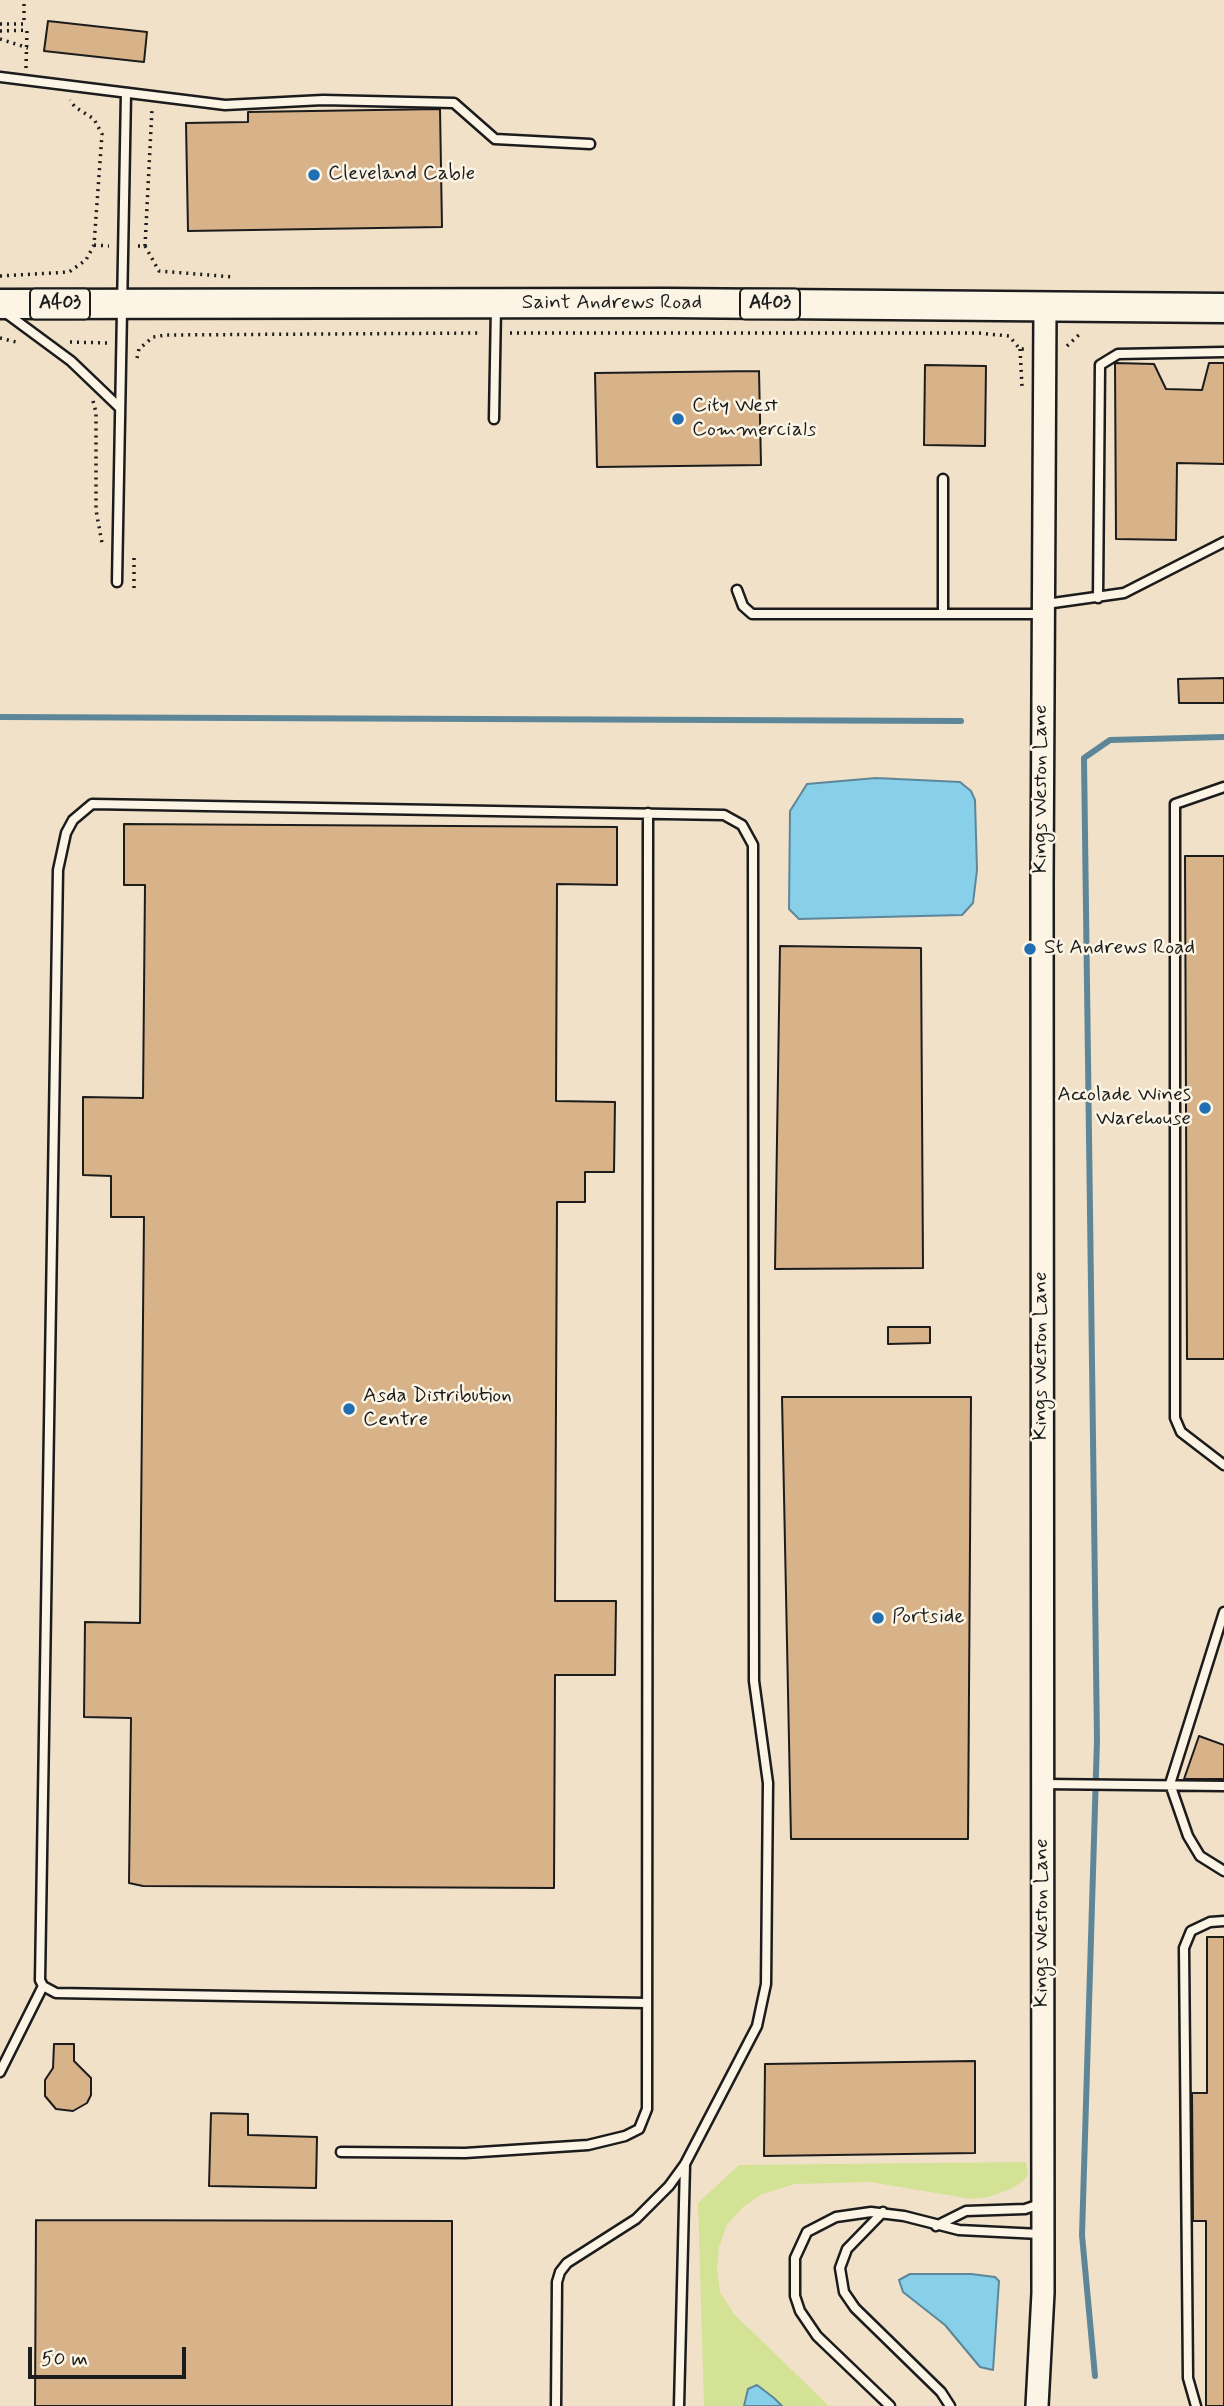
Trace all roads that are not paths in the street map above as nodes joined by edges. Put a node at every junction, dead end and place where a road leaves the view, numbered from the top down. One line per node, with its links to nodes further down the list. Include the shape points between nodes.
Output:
1 (0, 77): 2 (lane)
2 (125, 93): 3 (lane, via 225,105 323,100 454,103 495,139); 4 (lane)
3 (590, 144)
4 (121, 303): 5 (highway, Saint Andrews Road / A403); 7 (highway, Saint Andrews Road / A403); 10 (lane)
5 (496, 304): 6 (highway, Saint Andrews Road / A403); 11 (lane)
6 (1045, 306): 8 (highway, Saint Andrews Road / A403); 17 (street, Kings Weston Lane)
7 (0, 307): 10 (lane)
8 (1224, 308)
9 (1224, 352): 16 (lane, via 1118,354 1100,365)
10 (119, 407): 14 (lane)
11 (494, 419)
12 (943, 479): 18 (lane)
13 (1224, 542): 16 (lane, via 1124,593)
14 (117, 582)
15 (737, 590): 18 (lane, via 752,614)
16 (1098, 598): 17 (lane)
17 (1043, 609): 18 (lane); 23 (street, Kings Weston Lane)
18 (943, 613)
19 (1224, 787): 21 (lane, via 1175,804 1175,1418 1181,1432)
20 (648, 813): 28 (lane, via 108,802 92,804 72,820 58,870 38,1957); 29 (lane); 32 (lane, via 733,818 749,834 754,855 754,1681 768,1783 766,1984 757,2026)
21 (1224, 1465)
22 (1224, 1612): 24 (lane)
23 (1043, 1784): 24 (lane); 33 (street, Kings Weston Lane)
24 (1170, 1784): 25 (lane); 26 (lane, via 1200,1856)
25 (1224, 1786)
26 (1224, 1871)
27 (1224, 1921): 42 (lane, via 1191,1931 1184,1948 1188,2378)
28 (43, 1986): 29 (lane, via 56,1993); 30 (lane)
29 (646, 2003): 31 (lane, via 648,2109 639,2129 625,2136 588,2145 465,2153)
30 (0, 2072)
31 (341, 2152)
32 (685, 2164): 37 (lane, via 651,2207 559,2272); 38 (lane)
33 (1043, 2202): 35 (lane, via 1026,2209 966,2211); 36 (street, Kings Weston Lane)
34 (883, 2212): 35 (lane); 39 (lane, via 820,2222 801,2241 793,2276 800,2311 817,2336); 40 (lane, via 847,2249 840,2267 844,2292)
35 (936, 2226): 36 (lane)
36 (1043, 2235): 41 (street, Kings Weston Lane)
37 (556, 2406)
38 (679, 2406)
39 (890, 2406)
40 (950, 2406)
41 (1037, 2406)
42 (1196, 2406)

